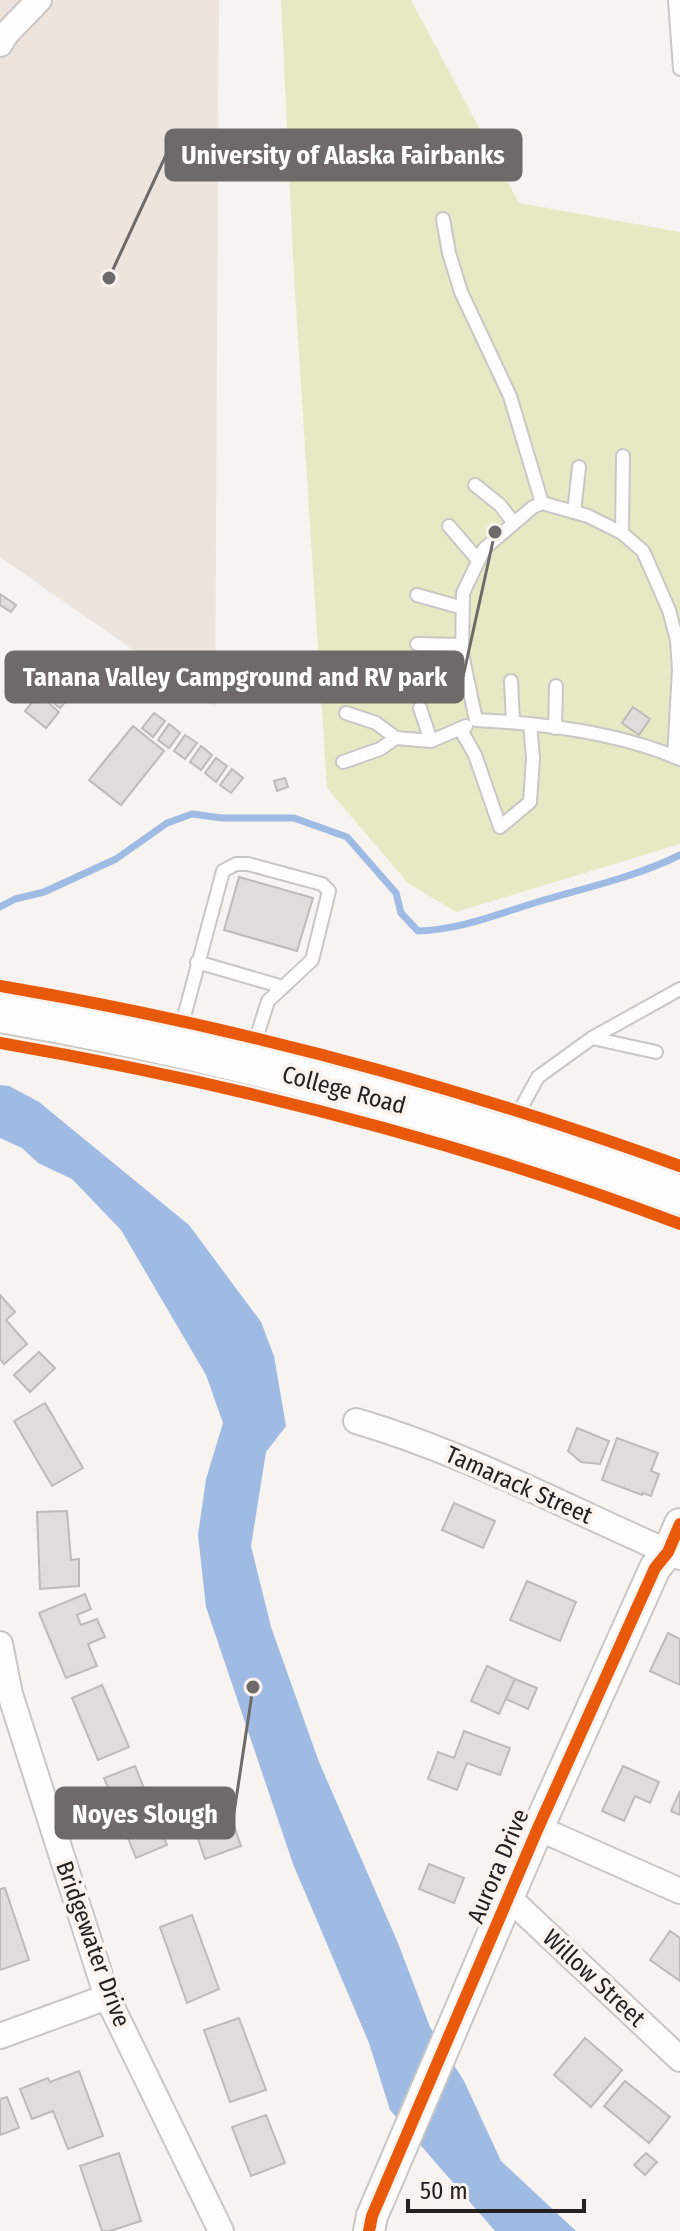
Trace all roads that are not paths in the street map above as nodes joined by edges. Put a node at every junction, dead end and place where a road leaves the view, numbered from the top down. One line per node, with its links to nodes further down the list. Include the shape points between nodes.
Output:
1 (39, 0): 3 (street)
2 (675, 0): 4 (lane)
3 (0, 44)
4 (680, 69)
5 (443, 219): 9 (lane, via 461,292 510,396)
6 (623, 456): 13 (lane)
7 (579, 467): 10 (lane)
8 (475, 485): 11 (lane)
9 (542, 503): 10 (lane); 11 (lane)
10 (574, 512): 13 (lane)
11 (513, 522): 14 (lane)
12 (449, 526): 14 (lane)
13 (622, 533): 32 (lane, via 643,551 677,640)
14 (478, 560): 16 (lane, via 463,593)
15 (417, 595): 16 (lane)
16 (463, 608): 18 (lane)
17 (417, 644): 18 (lane)
18 (462, 645): 21 (lane)
19 (511, 681): 26 (lane)
20 (417, 683): 21 (lane)
21 (469, 686): 25 (lane)
22 (556, 686): 28 (lane)
23 (420, 708): 31 (lane)
24 (346, 713): 30 (lane, via 376,723)
25 (476, 720): 26 (lane); 29 (lane)
26 (513, 722): 27 (lane)
27 (530, 724): 28 (lane); 29 (lane, via 530,802 500,827)
28 (555, 728): 32 (lane)
29 (461, 730): 31 (lane)
30 (396, 738): 31 (lane); 33 (lane)
31 (431, 741)
32 (677, 758)
33 (343, 762)
34 (197, 962): 35 (lane); 35 (lane, via 223,871 248,864 322,884 329,891 312,960); 39 (lane)
35 (283, 987): 41 (lane, via 268,1001)
36 (680, 989): 38 (lane)
37 (0, 1013): 39 (main road, College Road)
38 (592, 1038): 40 (lane); 42 (lane, via 538,1077)
39 (176, 1048): 41 (main road, College Road)
40 (656, 1052)
41 (248, 1064): 42 (main road, College Road)
42 (510, 1138): 43 (main road, College Road)
43 (680, 1195)
44 (356, 1421): 46 (street, Tamarack Street, via 515,1480)
45 (680, 1524): 46 (street, Aurora Drive)
46 (674, 1555): 48 (street, Aurora Drive, via 655,1568)
47 (0, 1644): 51 (street, Bridgewater Drive, via 10,1694)
48 (538, 1828): 49 (street); 50 (street, Aurora Drive)
49 (680, 1891)
50 (508, 1897): 53 (street, Willow Street); 54 (street, Aurora Drive)
51 (107, 1997): 52 (street); 55 (street, Bridgewater Drive)
52 (0, 2036)
53 (680, 2059)
54 (368, 2226)
55 (221, 2231)

